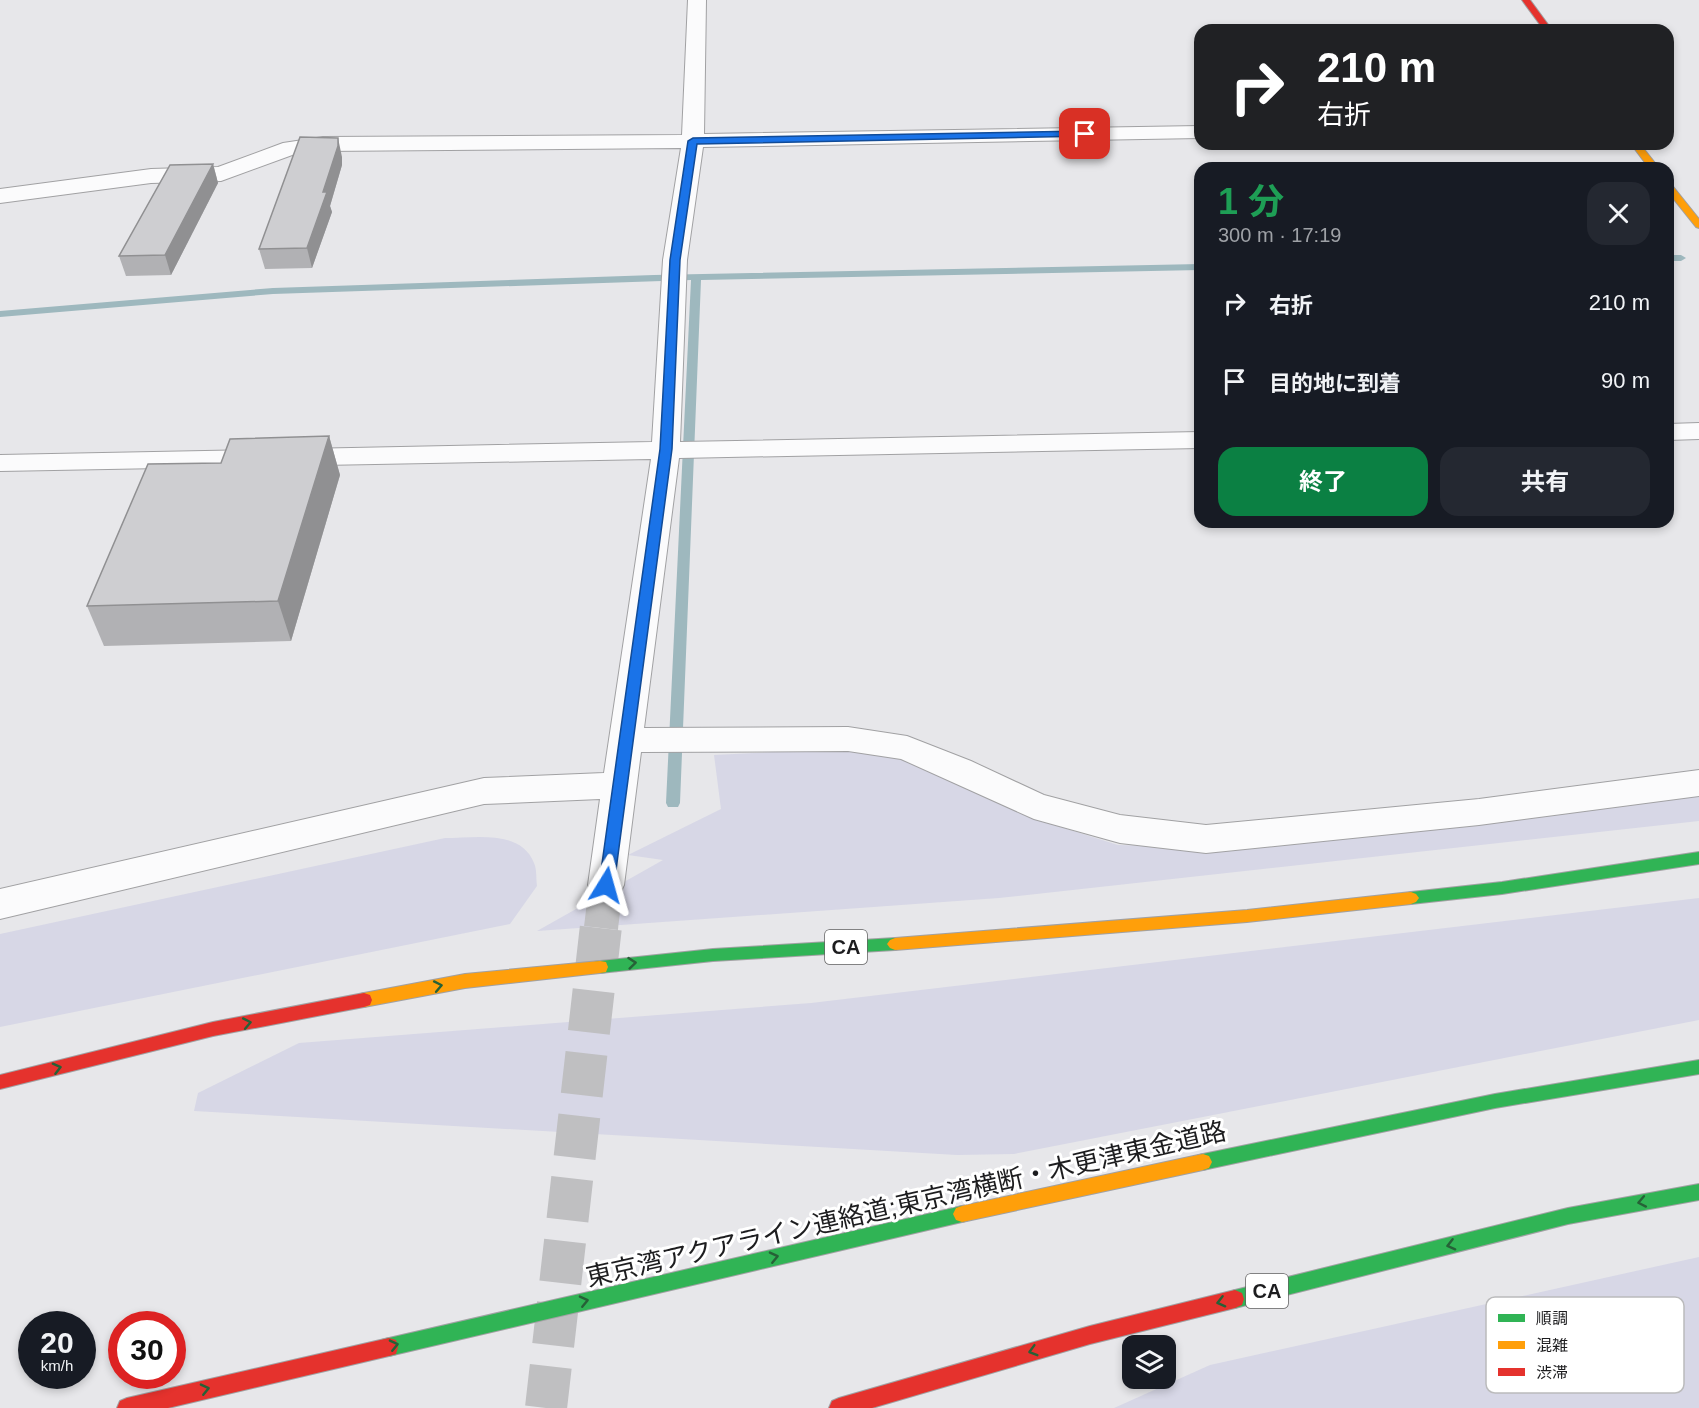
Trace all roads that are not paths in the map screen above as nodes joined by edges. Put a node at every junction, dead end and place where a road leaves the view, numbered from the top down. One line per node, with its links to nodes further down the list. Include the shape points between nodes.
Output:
1 (697, 0): 5 (street)
2 (1526, 0): 3 (main road)
3 (1544, 24)
4 (1194, 132): 5 (street)
5 (693, 141): 9 (street, via 323,144 283,151 222,174 152,176); 14 (street, via 675,260)
6 (1640, 150): 7 (main road)
7 (1649, 162)
8 (1674, 194): 10 (main road)
9 (0, 196)
10 (1699, 225)
11 (1699, 431): 12 (street)
12 (1674, 432)
13 (1194, 440): 14 (street)
14 (668, 449): 15 (street); 16 (street)
15 (0, 463)
16 (635, 740): 17 (street, via 848,739 907,748 1034,806 1120,829 1206,839 1479,813); 18 (street)
17 (1699, 783)
18 (620, 785): 20 (street); 21 (street, via 484,791)
19 (1699, 858): 23 (main road, CA, one-way to 19, via 213,1029 465,981 713,955 1247,916 1502,888)
20 (606, 885)
21 (0, 904)
22 (1699, 1067): 25 (main road, 東京湾アクアライン連絡道;東京湾横断・木更津東金道路, one-way to 22, via 1033,1197 1495,1101)
23 (0, 1082)
24 (1699, 1192): 26 (main road, CA, one-way to 26, via 1568,1216 1090,1335)
25 (127, 1408)
26 (839, 1408)

